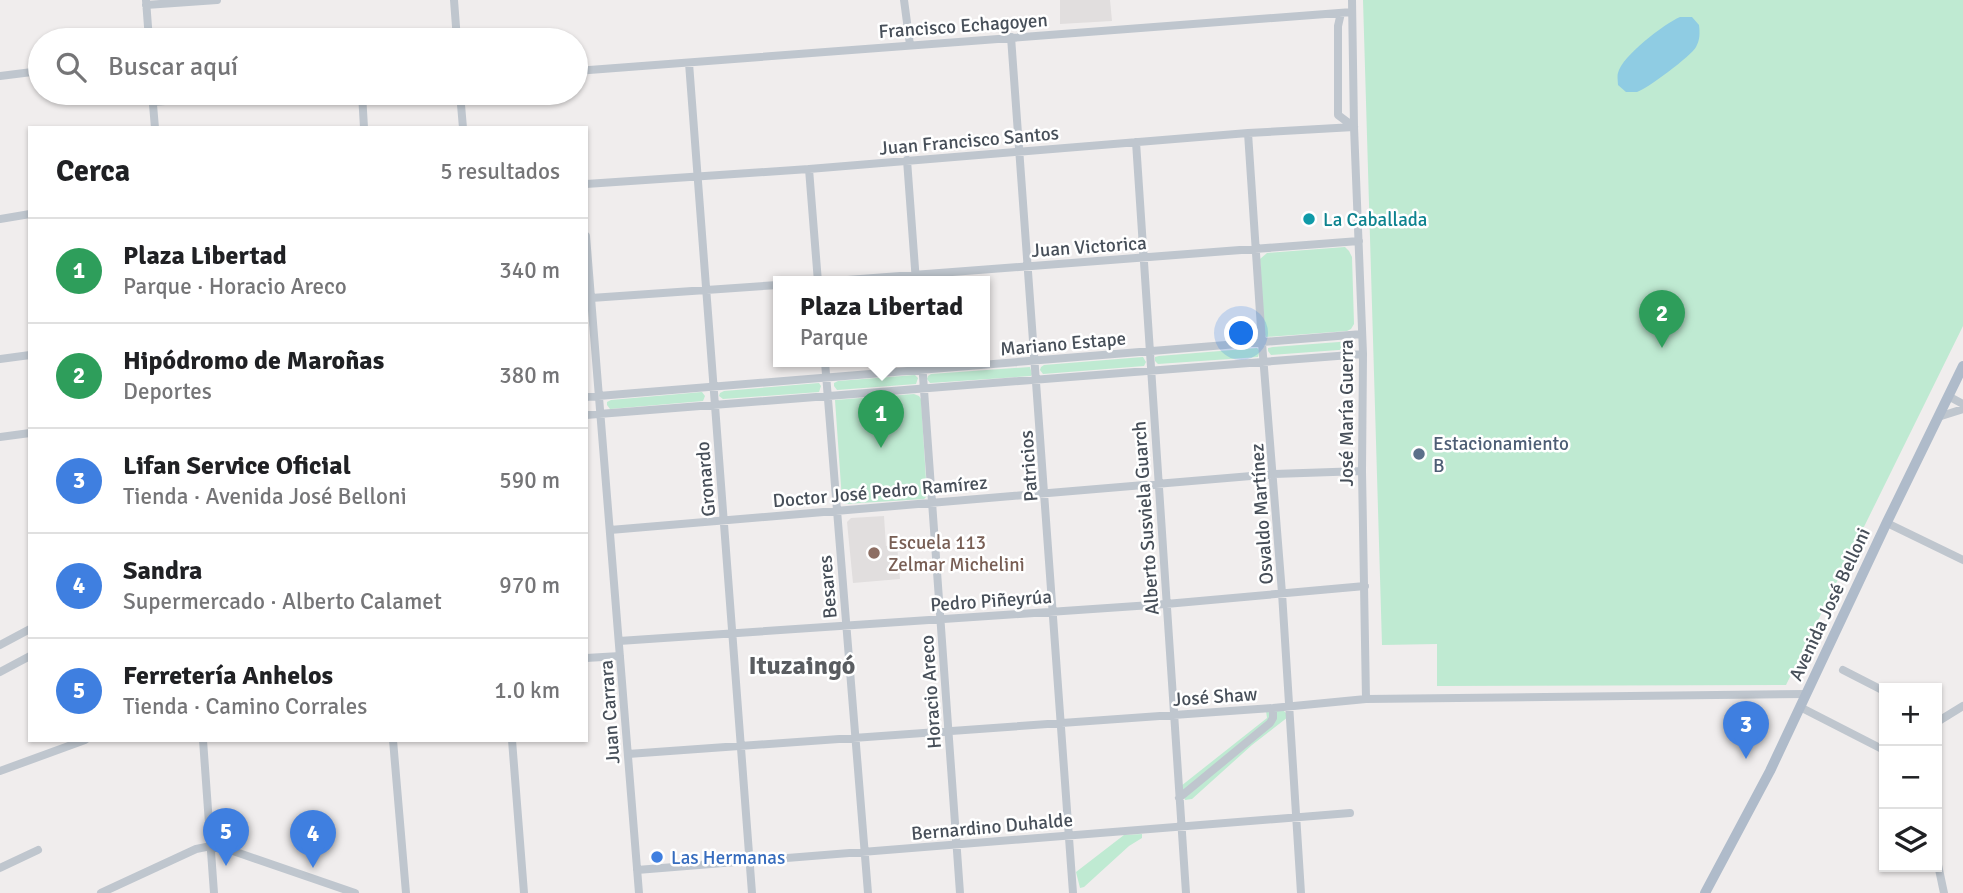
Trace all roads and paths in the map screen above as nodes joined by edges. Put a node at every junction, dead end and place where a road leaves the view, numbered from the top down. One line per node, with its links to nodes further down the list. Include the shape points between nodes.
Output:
1 (218, 0): 5 (street)
2 (454, 0): 9 (street)
3 (904, 0): 11 (street)
4 (1352, 0): 6 (street, José María Guerra)
5 (146, 2): 8 (street)
6 (1352, 12): 7 (street, Francisco Echagoyen); 22 (street, José María Guerra)
7 (1341, 13): 10 (street, Francisco Echagoyen); 22 (street, José María Guerra, via 1339,115)
8 (148, 28)
9 (456, 28)
10 (1011, 37): 11 (street, Francisco Echagoyen); 25 (street, Patricios)
11 (910, 45): 12 (street, Francisco Echagoyen)
12 (689, 63): 13 (street, Francisco Echagoyen); 28 (street, Gronardo)
13 (588, 70)
14 (28, 72): 15 (street)
15 (0, 76)
16 (154, 105): 19 (street)
17 (363, 105): 20 (street)
18 (461, 105): 21 (street)
19 (155, 126)
20 (364, 126)
21 (463, 126)
22 (1354, 127): 23 (street, Juan Francisco Santos); 32 (street, José María Guerra)
23 (1248, 133): 24 (street, Juan Francisco Santos); 33 (street, Osvaldo Martínez)
24 (1136, 142): 25 (street, Juan Francisco Santos); 34 (street, Alberto Susviela Guarch)
25 (1020, 152): 26 (street, Juan Francisco Santos); 36 (street, Patricios)
26 (906, 160): 27 (street, Juan Francisco Santos); 38 (street)
27 (809, 169): 28 (street, Juan Francisco Santos); 37 (street)
28 (698, 176): 29 (street, Juan Francisco Santos); 41 (street, Gronardo)
29 (588, 184)
30 (28, 215): 31 (street)
31 (0, 219)
32 (1359, 241): 33 (street, Juan Victorica); 43 (street, José María Guerra)
33 (1257, 248): 34 (street, Juan Victorica); 44 (street, Osvaldo Martínez)
34 (1144, 258): 36 (street, Juan Victorica); 45 (street, Alberto Susviela Guarch)
35 (588, 261): 42 (street, Juan Carrara)
36 (1028, 266): 39 (street, Juan Victorica); 49 (street, Patricios)
37 (818, 276)
38 (915, 276)
39 (934, 276)
40 (773, 285): 41 (street)
41 (706, 289): 42 (street); 61 (street, Gronardo)
42 (591, 298): 59 (street, Juan Carrara)
43 (1362, 334): 44 (street, Mariano Estape); 46 (street, José María Guerra)
44 (1262, 343): 45 (street, Mariano Estape); 50 (street, Osvaldo Martínez)
45 (1150, 352): 49 (street, Mariano Estape); 56 (street, Alberto Susviela Guarch)
46 (1363, 354): 50 (street, Mariano Estape); 74 (street, José María Guerra)
47 (28, 355): 48 (street)
48 (0, 359)
49 (1036, 361): 51 (street, Mariano Estape); 58 (street, Patricios)
50 (1264, 362): 56 (street, Mariano Estape); 75 (street, Osvaldo Martínez)
51 (990, 363)
52 (1963, 366): 65 (main road, Avenida José Belloni)
53 (825, 367): 57 (street, Besares)
54 (913, 367): 57 (street, Mariano Estape)
55 (922, 367): 62 (street, Horacio Areco)
56 (1152, 370): 58 (street, Mariano Estape); 76 (street, Alberto Susviela Guarch)
57 (826, 377): 61 (street, Mariano Estape); 64 (street, Besares)
58 (1037, 379): 62 (street, Mariano Estape); 77 (street, Patricios)
59 (598, 381): 60 (street); 63 (street, Juan Carrara)
60 (588, 382)
61 (714, 386): 63 (street, Mariano Estape); 67 (street, Gronardo)
62 (923, 389): 64 (street, Mariano Estape); 78 (street, Horacio Areco)
63 (599, 396): 66 (street, Mariano Estape); 69 (street, Juan Carrara)
64 (827, 396): 67 (street, Mariano Estape); 79 (street, Besares)
65 (1948, 396): 68 (street); 71 (main road, Avenida José Belloni)
66 (588, 397)
67 (715, 405): 69 (street, Mariano Estape); 80 (street, Gronardo)
68 (1963, 406): 71 (street)
69 (601, 414): 70 (street, Mariano Estape); 82 (street, Juan Carrara)
70 (588, 415)
71 (1938, 417): 81 (main road, Avenida José Belloni)
72 (28, 433): 73 (street)
73 (0, 438)
74 (1362, 471): 75 (street, Doctor José Pedro Ramírez); 84 (street, José María Guerra)
75 (1274, 474): 76 (street, Doctor José Pedro Ramírez); 85 (street, Osvaldo Martínez)
76 (1159, 485): 77 (street, Doctor José Pedro Ramírez); 86 (street, Alberto Susviela Guarch)
77 (1045, 493): 78 (street, Doctor José Pedro Ramírez); 87 (street, Patricios)
78 (932, 502): 79 (street, Doctor José Pedro Ramírez); 88 (street, Horacio Areco)
79 (837, 512): 80 (street, Doctor José Pedro Ramírez); 89 (street, Besares)
80 (724, 520): 82 (street, Doctor José Pedro Ramírez); 91 (street, Gronardo)
81 (1886, 523): 83 (street); 100 (main road, Avenida José Belloni)
82 (610, 530): 92 (street, Juan Carrara)
83 (1963, 560)
84 (1365, 586): 85 (street, Pedro Piñeyrúa); 101 (street, José María Guerra)
85 (1282, 593): 86 (street, Pedro Piñeyrúa); 103 (street, Osvaldo Martínez)
86 (1166, 604): 87 (street, Pedro Piñeyrúa); 106 (street, Alberto Susviela Guarch)
87 (1053, 611): 88 (street, Pedro Piñeyrúa); 108 (street, Patricios)
88 (940, 619): 89 (street, Pedro Piñeyrúa); 109 (street, Horacio Areco)
89 (846, 625): 91 (street, Pedro Piñeyrúa); 110 (street, Besares)
90 (28, 630): 93 (street)
91 (733, 632): 92 (street, Pedro Piñeyrúa); 115 (street, Gronardo)
92 (618, 641): 94 (street, Juan Carrara)
93 (0, 645)
94 (620, 656): 96 (street); 117 (street, Juan Carrara)
95 (28, 657): 98 (street)
96 (588, 659)
97 (1843, 670): 99 (street)
98 (0, 672)
99 (1879, 688)
100 (1806, 694): 101 (street, José Shaw); 104 (main road, Avenida José Belloni)
101 (1366, 699): 103 (street, José Shaw)
102 (1963, 706): 107 (street)
103 (1289, 707): 105 (street, José Shaw); 121 (street, Osvaldo Martínez)
104 (1800, 707): 116 (street); 144 (main road, Avenida José Belloni)
105 (1273, 708): 106 (street, José Shaw); 119 (street, via 1270,723)
106 (1174, 715): 108 (street, José Shaw); 119 (street, Alberto Susviela Guarch)
107 (1942, 717)
108 (1060, 723): 109 (street, José Shaw); 123 (street, Patricios)
109 (948, 732): 110 (street, José Shaw); 124 (street, Horacio Areco)
110 (855, 738): 115 (street, José Shaw); 127 (street, Besares)
111 (80, 742): 118 (street)
112 (203, 742): 125 (street)
113 (393, 742): 136 (street)
114 (512, 742): 137 (street)
115 (741, 746): 117 (street, José Shaw); 128 (street, Gronardo)
116 (1879, 747)
117 (628, 754): 130 (street, Juan Carrara)
118 (0, 771)
119 (1179, 799): 122 (street, Alberto Susviela Guarch)
120 (1350, 813): 121 (street, Bernardino Duhalde)
121 (1296, 817): 122 (street, Bernardino Duhalde); 143 (street, Osvaldo Martínez)
122 (1181, 825): 123 (street, Bernardino Duhalde); 142 (street, Alberto Susviela Guarch)
123 (1068, 835): 124 (street, Bernardino Duhalde); 132 (street, Patricios)
124 (957, 845): 127 (street, Bernardino Duhalde); 141 (street, Horacio Areco)
125 (211, 846): 133 (street); 134 (street); 135 (street)
126 (38, 850): 129 (street)
127 (864, 852): 128 (street, Bernardino Duhalde); 140 (street, Besares)
128 (750, 862): 130 (street, Bernardino Duhalde); 139 (street, Gronardo)
129 (0, 868)
130 (637, 870): 138 (street, Juan Carrara)
131 (1940, 872): 145 (street)
132 (1072, 892)
133 (101, 893)
134 (214, 893)
135 (355, 893)
136 (406, 893)
137 (524, 893)
138 (639, 893)
139 (752, 893)
140 (868, 893)
141 (961, 893)
142 (1186, 893)
143 (1301, 893)
144 (1705, 893)
145 (1944, 893)

